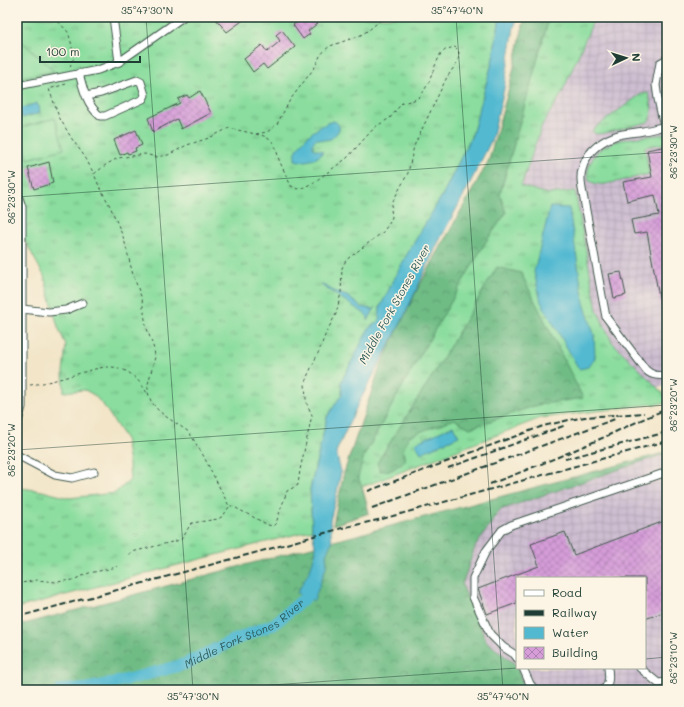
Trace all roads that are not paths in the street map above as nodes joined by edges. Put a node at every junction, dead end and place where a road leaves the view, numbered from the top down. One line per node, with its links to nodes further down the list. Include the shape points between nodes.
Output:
1 (113, 17): 4 (street)
2 (183, 17): 4 (street)
3 (667, 59): 8 (street, via 660,63 656,85)
4 (119, 62): 5 (street)
5 (79, 74): 6 (street); 7 (street)
6 (17, 86)
7 (86, 96): 7 (street, via 95,112 105,116 143,99 145,95 141,82 137,80)
8 (666, 126): 12 (street, via 605,140 590,153 581,178 606,317 650,374)
9 (17, 192): 11 (street, via 22,207)
10 (83, 303): 11 (street, via 66,310 49,312)
11 (22, 309): 13 (street, via 22,407)
12 (667, 375)
13 (17, 425)
14 (17, 455): 15 (street, via 55,475 72,478)
15 (94, 472)
16 (667, 472): 17 (street, via 502,530 486,551 473,578 473,597 490,634)
17 (516, 657)
18 (523, 669): 22 (street)
19 (608, 669): 23 (street, via 609,679)
20 (641, 669): 21 (street, via 658,683)
21 (667, 682)
22 (535, 690)
23 (603, 690)

